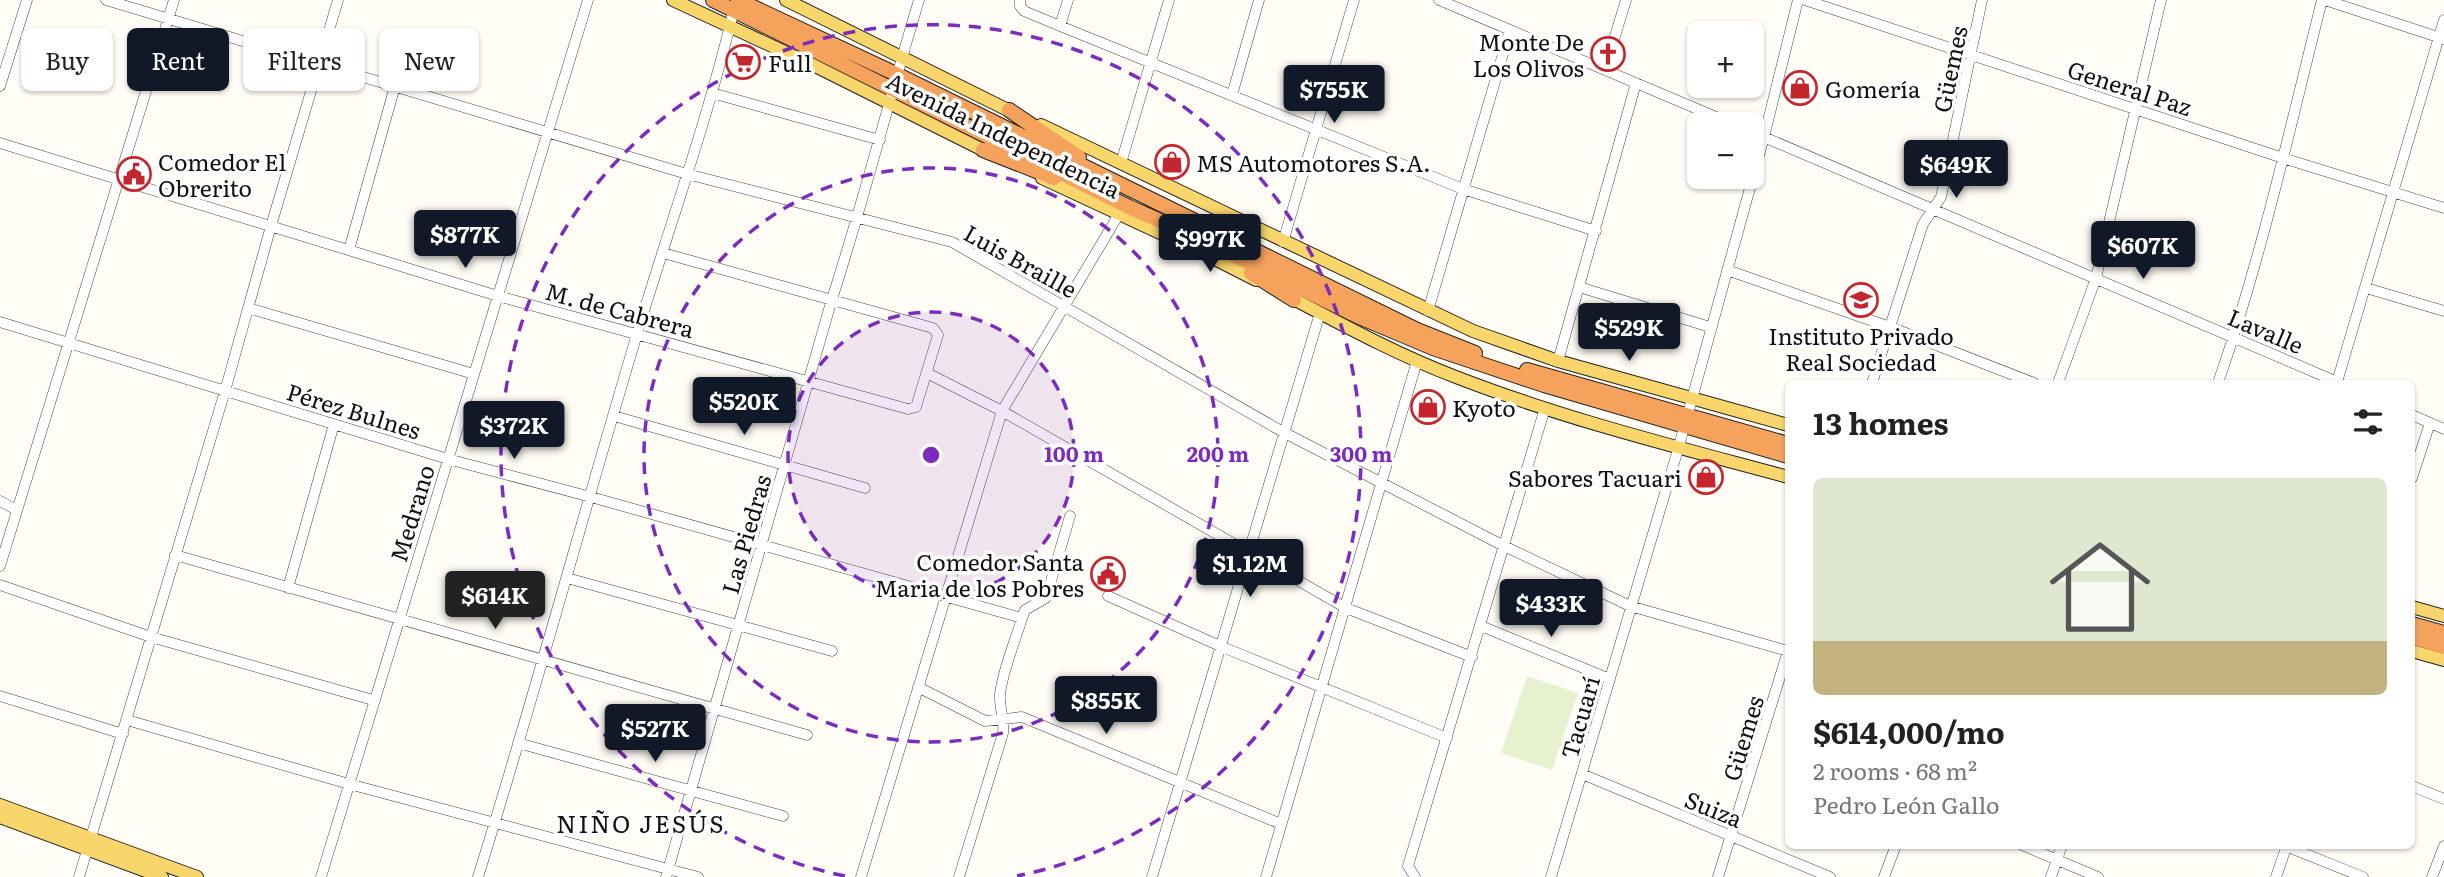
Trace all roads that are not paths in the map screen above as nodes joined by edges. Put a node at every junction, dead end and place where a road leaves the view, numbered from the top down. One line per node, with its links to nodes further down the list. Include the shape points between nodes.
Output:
1 (27, 0): 37 (street)
2 (106, 0): 23 (street, Luis Braille)
3 (174, 0): 23 (street)
4 (338, 0): 26 (street)
5 (588, 0): 48 (street, Medrano)
6 (673, 0): 27 (main road, Avenida Independencia)
7 (713, 0): 21 (highway, Avenida Independencia)
8 (786, 0): 32 (main road, Avenida Independencia)
9 (919, 0): 32 (street, Las Piedras)
10 (1068, 0): 25 (street)
11 (1169, 0): 33 (street)
12 (1259, 0): 42 (street)
13 (1354, 0): 47 (street)
14 (1626, 0): 34 (street)
15 (1798, 0): 49 (street, Tacuarí)
16 (1805, 0): 31 (street, General Paz)
17 (1982, 0): 31 (street, Güemes)
18 (2161, 0): 44 (street)
19 (2323, 0): 29 (street); 53 (street)
20 (1443, 1): 28 (street)
21 (736, 3): 27 (street); 35 (highway, Avenida Independencia)
22 (1020, 3): 25 (street, via 1024,11)
23 (169, 18): 30 (street, Luis Braille); 56 (street)
24 (2444, 20): 29 (street)
25 (1060, 26): 33 (street)
26 (330, 28)
27 (730, 28): 41 (street); 43 (main road, Avenida Independencia)
28 (1510, 30): 34 (street); 57 (street)
29 (2441, 38): 60 (street)
30 (243, 41)
31 (1972, 55): 44 (street, General Paz); 62 (street, Güemes, via 1941,197)
32 (902, 56): 35 (street, Las Piedras); 45 (main road, Avenida Independencia)
33 (1151, 62): 42 (street); 54 (street)
34 (1605, 69): 36 (street)
35 (894, 81): 43 (street, Las Piedras); 59 (highway, Avenida Independencia); 63 (highway, Avenida Independencia)
36 (1636, 83): 46 (street); 66 (street)
37 (0, 86)
38 (312, 91): 65 (street)
39 (394, 91): 69 (street)
40 (411, 91): 48 (street, Luis Braille)
41 (712, 93): 50 (street); 55 (street)
42 (1232, 95): 47 (street)
43 (889, 104): 50 (street, Las Piedras); 52 (main road, Avenida Independencia)
44 (2134, 109): 53 (street, General Paz); 72 (street)
45 (1009, 110): 54 (main road, Avenida Independencia); 59 (highway)
46 (1705, 112)
47 (1317, 129): 57 (street); 68 (street)
48 (548, 133): 55 (street, Luis Braille); 75 (street, Medrano)
49 (1764, 138): 62 (street, Lavalle)
50 (880, 140): 64 (street, Las Piedras)
51 (0, 143): 56 (street, M. de Cabrera)
52 (984, 150): 63 (highway)
53 (2283, 158): 60 (street, General Paz); 87 (street)
54 (1121, 163): 68 (main road, Avenida Independencia)
55 (687, 174): 64 (street, Luis Braille); 70 (street)
56 (119, 181): 65 (street, M. de Cabrera); 88 (street)
57 (1463, 189): 66 (street); 80 (street)
58 (1750, 189): 71 (street, Tacuarí)
59 (1130, 191): 106 (highway, Avenida Independencia, via 1417,330)
60 (2392, 192): 61 (street, General Paz); 74 (street)
61 (2444, 208)
62 (1933, 209): 72 (street, Lavalle); 85 (street, Güemes, via 1923,224)
63 (1124, 211): 67 (highway, Avenida Independencia); 77 (main road, Avenida Independencia); 78 (street)
64 (858, 220): 76 (street, Las Piedras); 78 (street, Luis Braille, via 952,242)
65 (271, 226): 69 (street, M. de Cabrera); 79 (street)
66 (1596, 231): 73 (street)
67 (1207, 242): 77 (highway); 106 (highway, Avenida Independencia, via 1433,348 1544,385)
68 (1283, 242): 80 (main road, Avenida Independencia)
69 (349, 250): 75 (street, M. de Cabrera)
70 (663, 253): 76 (street); 86 (street)
71 (1727, 270): 84 (street, Tacuarí); 85 (street)
72 (2096, 278): 87 (street, Lavalle); 96 (street)
73 (1579, 287): 84 (street); 90 (street)
74 (2366, 288): 81 (street); 99 (street)
75 (498, 296): 86 (street, M. de Cabrera); 92 (street, Medrano)
76 (832, 299): 91 (street, via 933,328 937,335); 93 (street, Las Piedras)
77 (1294, 300): 82 (main road, Avenida Independencia)
78 (1064, 306): 103 (street); 111 (street, Luis Braille)
79 (248, 308): 92 (street); 100 (street)
80 (1428, 311): 90 (main road, Avenida Independencia)
81 (2444, 311)
82 (1320, 313): 89 (main road, Avenida Independencia); 111 (street)
83 (0, 321): 88 (street, Pérez Bulnes)
84 (1710, 327): 101 (street, Tacuarí)
85 (1890, 327): 94 (street, Güemes); 95 (street)
86 (637, 334): 93 (street, M. de Cabrera); 104 (street)
87 (2234, 337): 97 (street); 98 (street, Lavalle)
88 (70, 343): 100 (street, Pérez Bulnes); 123 (street)
89 (1417, 361): 102 (main road, Avenida Independencia); 119 (street)
90 (1558, 361): 101 (main road, Avenida Independencia)
91 (927, 373): 93 (street, M. de Cabrera, via 916,407 908,409); 103 (street)
92 (474, 374): 115 (street, Medrano)
93 (809, 380): 116 (street, Las Piedras)
94 (1873, 380)
95 (2026, 380)
96 (2059, 380)
97 (2219, 380)
98 (2331, 380)
99 (2339, 380)
100 (225, 391): 108 (street, Pérez Bulnes); 128 (street)
101 (1691, 398): 106 (street, Tacuarí); 109 (main road, Avenida Independencia)
102 (1545, 408): 113 (main road, Avenida Independencia); 126 (street)
103 (1002, 411): 127 (street); 133 (street)
104 (614, 416): 116 (street); 121 (street)
105 (2415, 416): 107 (street)
106 (1685, 421): 112 (highway, Avenida Independencia); 113 (street, Tacuarí); 114 (highway, Avenida Independencia)
107 (2430, 423): 110 (street); 117 (street)
108 (334, 424): 115 (street, Pérez Bulnes); 132 (street)
109 (1785, 424)
110 (2444, 429)
111 (1283, 432): 119 (street, Luis Braille); 127 (street)
112 (1785, 443)
113 (1679, 446): 118 (main road, Avenida Independencia); 135 (street, Tacuarí)
114 (1785, 455)
115 (448, 459): 121 (street, Pérez Bulnes); 140 (street, Medrano)
116 (785, 465): 120 (street); 125 (street, Las Piedras)
117 (2415, 469)
118 (1785, 476)
119 (1381, 483): 126 (street, Luis Braille); 136 (street)
120 (865, 488)
121 (591, 497): 125 (street, Pérez Bulnes); 130 (street)
122 (0, 501): 123 (street)
123 (17, 510): 129 (street)
124 (1070, 516): 139 (street, via 1046,598 1025,610)
125 (762, 544): 133 (street, Pérez Bulnes); 143 (street, Las Piedras)
126 (1504, 546): 135 (street, Luis Braille); 142 (street)
127 (1249, 550): 136 (street); 147 (street)
128 (175, 555): 132 (street); 145 (street)
129 (0, 566)
130 (567, 578): 143 (street); 154 (street)
131 (0, 585): 145 (street)
132 (288, 588): 140 (street)
133 (945, 596): 139 (street, Pérez Bulnes); 157 (street)
134 (1108, 596): 147 (street)
135 (1630, 606): 149 (street, Luis Braille); 156 (street, Tacuarí)
136 (1346, 608): 152 (street); 158 (street)
137 (2415, 608): 138 (main road)
138 (2444, 616)
139 (1022, 618): 162 (street, via 1000,694)
140 (399, 619): 154 (street); 160 (street, Medrano)
141 (2415, 625): 144 (highway)
142 (1481, 626): 152 (street); 156 (street)
143 (738, 627): 150 (street); 161 (street, Las Piedras)
144 (2444, 633)
145 (151, 637): 160 (street); 163 (street)
146 (2415, 639): 148 (highway)
147 (1220, 646): 158 (street); 170 (street)
148 (2444, 647)
149 (1785, 650)
150 (832, 651)
151 (2415, 652): 153 (main road)
152 (1472, 657): 166 (street)
153 (2444, 660)
154 (544, 661): 161 (street); 167 (street)
155 (1785, 661): 179 (street, Güemes)
156 (1610, 679): 168 (street, Tacuarí)
157 (918, 687): 162 (street, via 985,721); 196 (street)
158 (1323, 688): 166 (street); 178 (street)
159 (0, 696): 164 (street)
160 (373, 700): 169 (street, Medrano)
161 (715, 708): 165 (street); 172 (street, Las Piedras)
162 (1005, 719): 170 (street, via 1022,718); 197 (street)
163 (127, 720): 164 (street); 169 (street)
164 (123, 734): 180 (street)
165 (807, 735)
166 (1447, 738): 189 (street, via 1408,866)
167 (518, 743): 172 (street); 177 (street)
168 (1582, 774): 179 (street, Suiza); 200 (street, Tacuarí)
169 (349, 783): 177 (street); 193 (street, Medrano)
170 (1180, 783): 178 (street); 198 (street)
171 (2415, 787): 173 (street)
172 (692, 790): 175 (street); 188 (street, Las Piedras)
173 (2444, 799)
174 (0, 805): 180 (main road)
175 (783, 816)
176 (0, 817): 180 (main road)
177 (495, 824): 188 (street); 194 (street)
178 (1281, 824): 199 (street)
179 (1732, 836): 201 (street, Güemes); 202 (street, Suiza)
180 (90, 844): 190 (street); 191 (main road); 192 (main road)
181 (2444, 845): 208 (street)
182 (1894, 849): 203 (street)
183 (2030, 849): 187 (street)
184 (2060, 849): 187 (street)
185 (2284, 849): 206 (street)
186 (2293, 849): 207 (street)
187 (2056, 861): 204 (street); 205 (street)
188 (667, 873): 195 (street)
189 (1414, 876)
190 (79, 877)
191 (162, 877)
192 (197, 877)
193 (321, 877)
194 (478, 877)
195 (698, 877)
196 (861, 877)
197 (959, 877)
198 (1152, 877)
199 (1266, 877)
200 (1551, 877)
201 (1718, 877)
202 (1830, 877)
203 (1884, 877)
204 (2051, 877)
205 (2098, 877)
206 (2276, 877)
207 (2363, 877)
208 (2432, 877)

